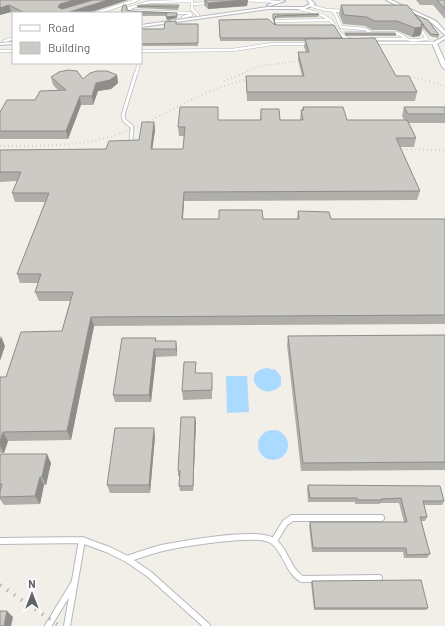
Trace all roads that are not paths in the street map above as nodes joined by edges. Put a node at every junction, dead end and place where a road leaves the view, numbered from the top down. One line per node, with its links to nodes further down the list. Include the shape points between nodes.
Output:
1 (137, 0): 15 (lane)
2 (192, 0): 9 (lane); 18 (lane, via 148,2 129,8 133,11 191,14)
3 (245, 0): 6 (lane)
4 (319, 0): 8 (street)
5 (388, 0): 29 (street, via 434,22)
6 (282, 1): 10 (street); 11 (street, via 283,5)
7 (213, 2): 9 (lane)
8 (311, 2): 11 (street); 12 (lane)
9 (192, 4): 17 (lane, via 192,9)
10 (257, 8): 11 (street); 17 (street)
11 (298, 9): 19 (lane)
12 (332, 11): 13 (lane); 26 (lane)
13 (350, 11)
14 (400, 11): 16 (lane)
15 (99, 12)
16 (408, 12)
17 (200, 16): 18 (street); 22 (street)
18 (183, 17): 21 (street)
19 (331, 20): 20 (lane); 25 (lane)
20 (276, 21)
21 (142, 25)
22 (142, 25)
23 (418, 25): 33 (lane, via 428,38)
24 (328, 26): 25 (lane)
25 (335, 26): 30 (lane)
26 (342, 28): 27 (lane); 28 (lane, via 365,29)
27 (345, 33): 28 (lane); 30 (lane)
28 (371, 33): 33 (lane, via 402,34)
29 (445, 34): 36 (street)
30 (341, 35): 31 (lane, via 344,39)
31 (355, 39)
32 (370, 39): 33 (lane)
33 (407, 39)
34 (12, 41): 35 (street)
35 (2, 42)
36 (434, 43): 38 (lane); 43 (street)
37 (317, 44): 41 (lane, via 272,44 232,50)
38 (364, 44)
39 (0, 51): 40 (lane)
40 (12, 51)
41 (142, 51)
42 (139, 64): 44 (lane, via 123,115 124,120 132,127)
43 (445, 67)
44 (131, 140)
45 (381, 518): 47 (lane, via 292,518 285,523)
46 (82, 540): 48 (lane); 49 (lane); 51 (lane)
47 (274, 541): 49 (lane, via 257,537 212,540 163,548); 50 (lane, via 296,576 302,579)
48 (1, 542)
49 (127, 559): 54 (lane, via 149,574)
50 (379, 578)
51 (74, 582): 52 (lane); 53 (lane)
52 (48, 626)
53 (67, 626)
54 (207, 626)

